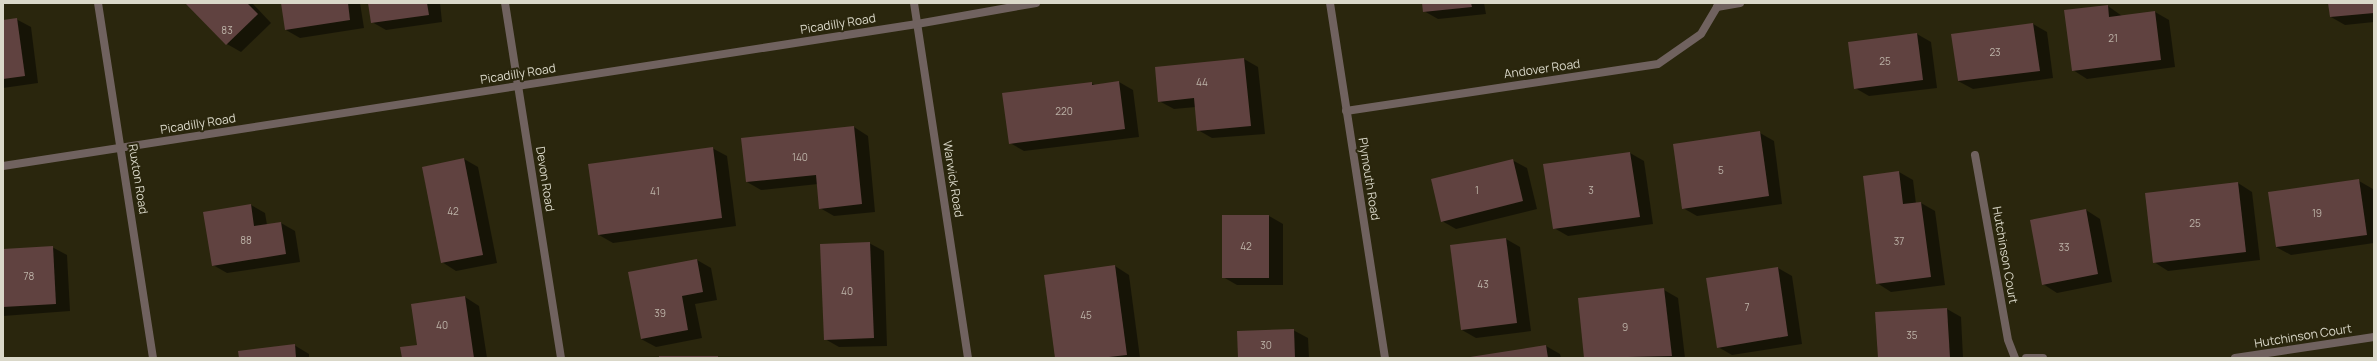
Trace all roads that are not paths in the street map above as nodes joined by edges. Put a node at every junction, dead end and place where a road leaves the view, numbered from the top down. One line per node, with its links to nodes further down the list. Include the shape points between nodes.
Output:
1 (98, 3): 11 (street, Ruxton Road)
2 (505, 3): 9 (street, Devon Road)
3 (914, 3): 8 (street, Warwick Road)
4 (1036, 3): 8 (street, Picadilly Road)
5 (1330, 3): 10 (street, Plymouth Road)
6 (1740, 3): 7 (street)
7 (1717, 5): 10 (street, Andover Road, via 1701,34 1658,64)
8 (917, 24): 9 (street, Picadilly Road); 17 (street, Warwick Road)
9 (518, 86): 11 (street, Picadilly Road); 16 (street, Devon Road)
10 (1346, 111): 18 (street, Plymouth Road)
11 (121, 148): 13 (street, Picadilly Road); 15 (street, Ruxton Road)
12 (1975, 155): 19 (street, Hutchinson Court, via 2008,340)
13 (3, 166)
14 (2374, 337): 22 (street, Hutchinson Court)
15 (153, 358)
16 (561, 358)
17 (968, 358)
18 (1385, 358)
19 (2015, 358)
20 (2026, 358): 21 (street)
21 (2043, 358)
22 (2235, 358)

